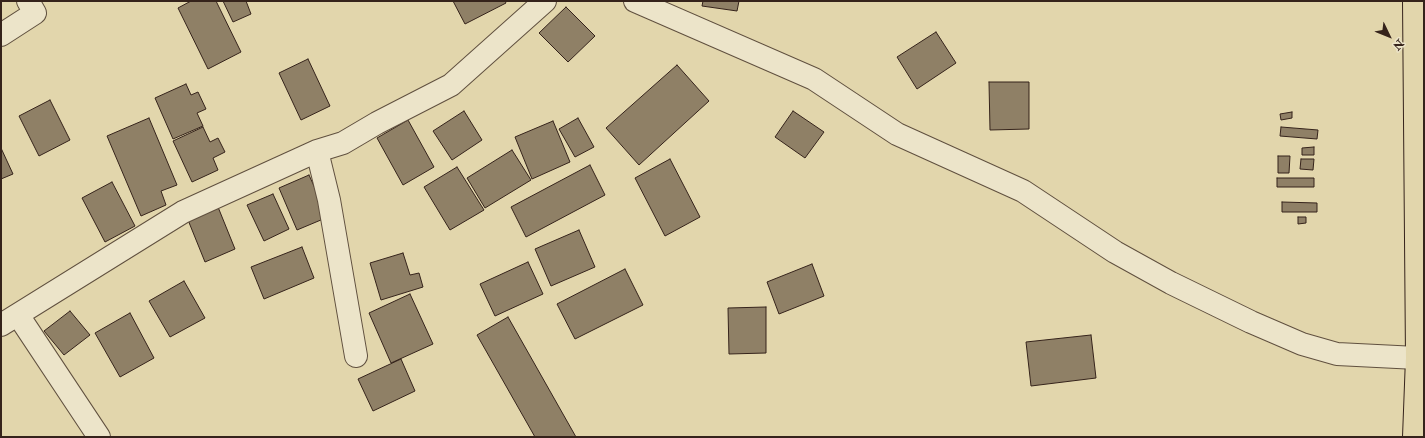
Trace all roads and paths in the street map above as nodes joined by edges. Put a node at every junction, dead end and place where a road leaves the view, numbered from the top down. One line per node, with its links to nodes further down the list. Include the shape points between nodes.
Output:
1 (28, 1): 5 (street, via 34,13)
2 (545, 1): 6 (street, via 451,85 343,142)
3 (635, 1): 9 (street, via 814,79 897,134 1023,191 1115,252 1251,322 1302,344 1337,354)
4 (1414, 1): 9 (highway)
5 (1, 35)
6 (317, 151): 7 (street, via 183,212); 8 (street, via 329,200)
7 (9, 320): 10 (street)
8 (356, 356)
9 (1417, 358): 11 (highway)
10 (98, 437)
11 (1414, 437)

